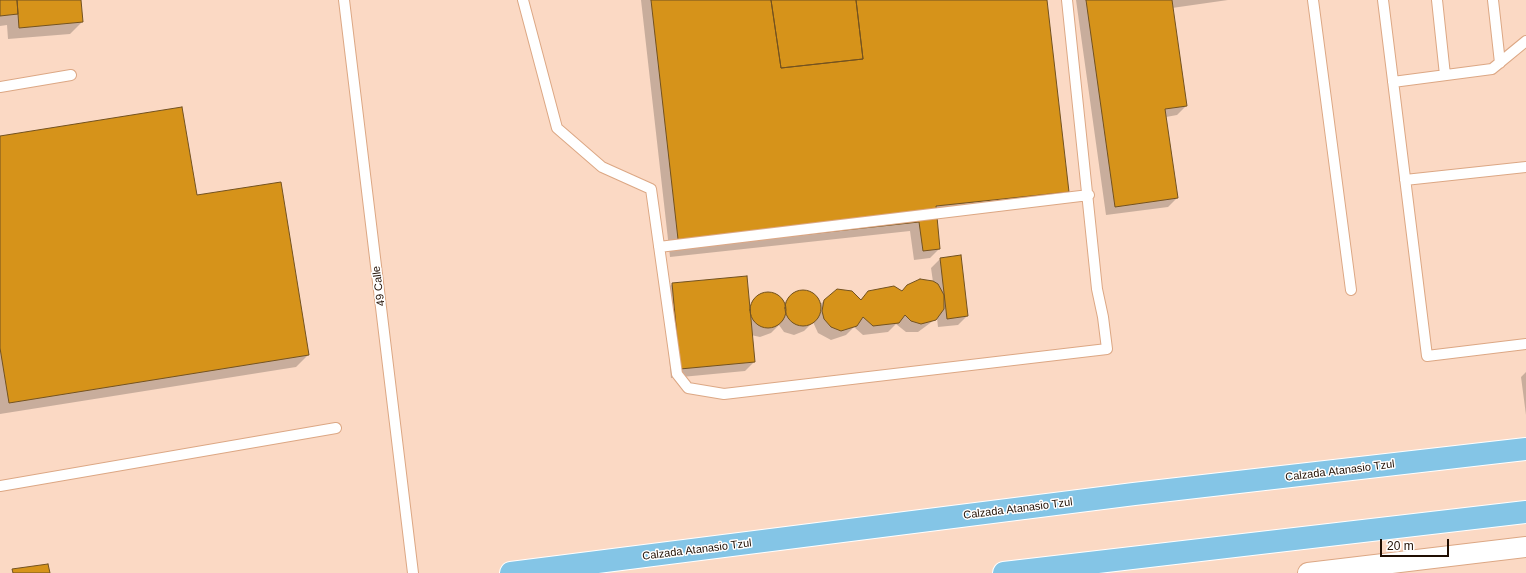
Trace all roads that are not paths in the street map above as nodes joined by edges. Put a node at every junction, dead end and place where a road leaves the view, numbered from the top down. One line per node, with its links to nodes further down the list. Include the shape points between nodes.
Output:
1 (344, 0): 25 (lane, 49 Calle)
2 (523, 0): 17 (lane, via 556,128 602,167 651,189)
3 (1067, 0): 16 (lane)
4 (1313, 0): 18 (lane)
5 (1383, 0): 12 (lane)
6 (1437, 0): 11 (lane)
7 (1493, 0): 9 (lane)
8 (1526, 41): 9 (lane)
9 (1500, 62): 11 (lane, via 1492,69)
10 (71, 75): 13 (lane)
11 (1445, 75): 12 (lane)
12 (1393, 82): 15 (lane)
13 (0, 87)
14 (1526, 166): 15 (lane)
15 (1405, 180): 19 (lane, via 1427,356)
16 (1089, 195): 17 (lane); 17 (lane, via 1107,349 724,394 688,388 677,374)
17 (659, 247)
18 (1352, 290)
19 (1526, 344)
20 (336, 428): 22 (lane)
21 (1526, 449): 26 (main road, Calzada Atanasio Tzul, via 1134,494)
22 (0, 486)
23 (1526, 512): 27 (main road)
24 (1526, 547): 28 (street)
25 (413, 573)
26 (511, 573)
27 (1004, 573)
28 (1308, 573)

